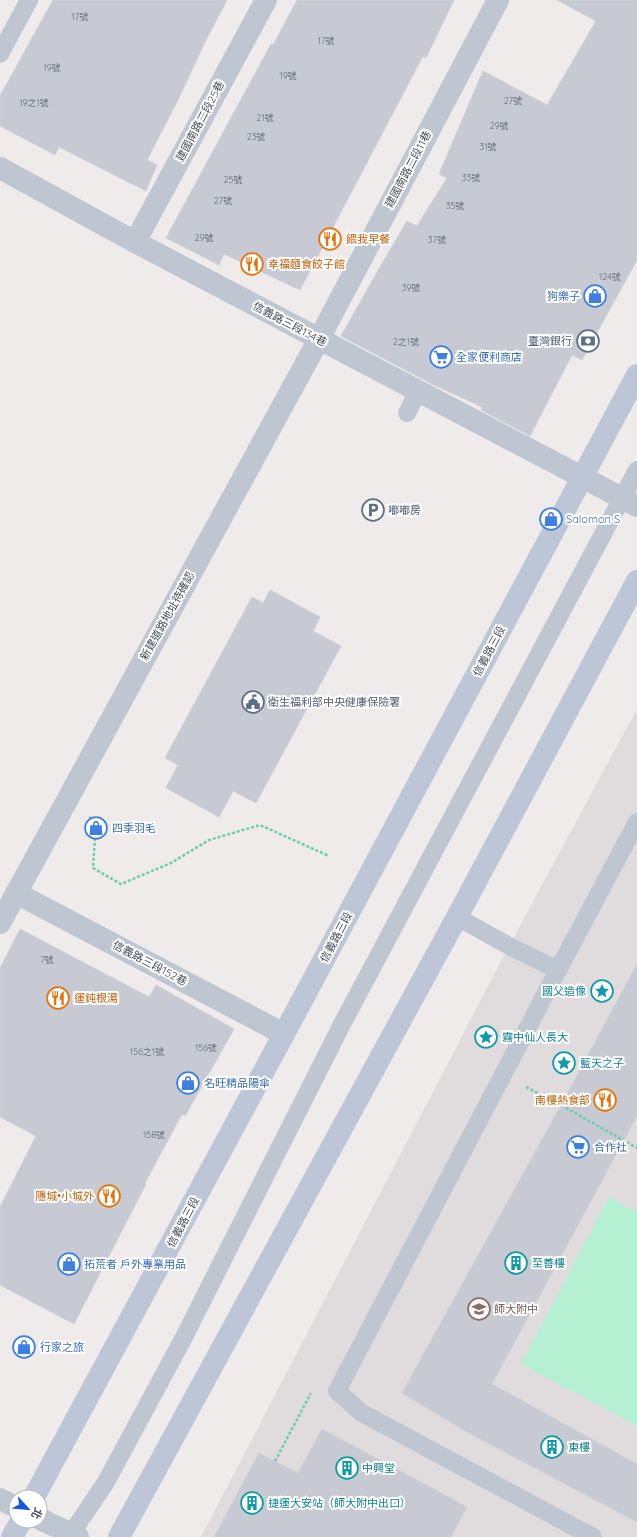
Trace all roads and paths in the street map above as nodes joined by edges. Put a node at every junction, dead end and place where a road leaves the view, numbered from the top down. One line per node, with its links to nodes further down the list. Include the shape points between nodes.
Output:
1 (29, 0): 4 (lane)
2 (266, 0): 6 (street, 建國南路二段25巷)
3 (498, 0): 7 (street, 建國南路二段11巷)
4 (0, 54)
5 (0, 168): 6 (street, 信義路三段134巷)
6 (134, 242): 7 (street, 信義路三段134巷)
7 (319, 339): 9 (street, 信義路三段134巷); 15 (street, 新建道路地址待確認)
8 (637, 375): 12 (main road, 信義路三段)
9 (418, 391): 10 (lane); 12 (street, 信義路三段134巷)
10 (406, 413)
11 (637, 470): 13 (lane)
12 (582, 477): 13 (street, 信義路三段134巷); 22 (main road, 信義路三段)
13 (629, 502): 29 (lane, via 340,1028 183,1339 106,1482)
14 (637, 581): 19 (main road)
15 (64, 804): 17 (path, via 96,821 93,868 121,884 171,863 209,840 260,825); 18 (street, 新建道路地址待確認)
16 (637, 822): 21 (lane)
17 (329, 856)
18 (16, 893): 20 (street, 新建道路地址待確認); 22 (street, 信義路三段152巷)
19 (457, 917): 21 (lane); 30 (main road)
20 (0, 923)
21 (558, 970): 23 (lane)
22 (284, 1034): 27 (main road, 信義路三段)
23 (502, 1075): 24 (path); 25 (lane)
24 (637, 1148)
25 (337, 1391): 26 (path, via 318,1381); 31 (lane, via 362,1413)
26 (275, 1462)
27 (38, 1489)
28 (48, 1522): 29 (street)
29 (73, 1536)
30 (119, 1537)
31 (593, 1537)

